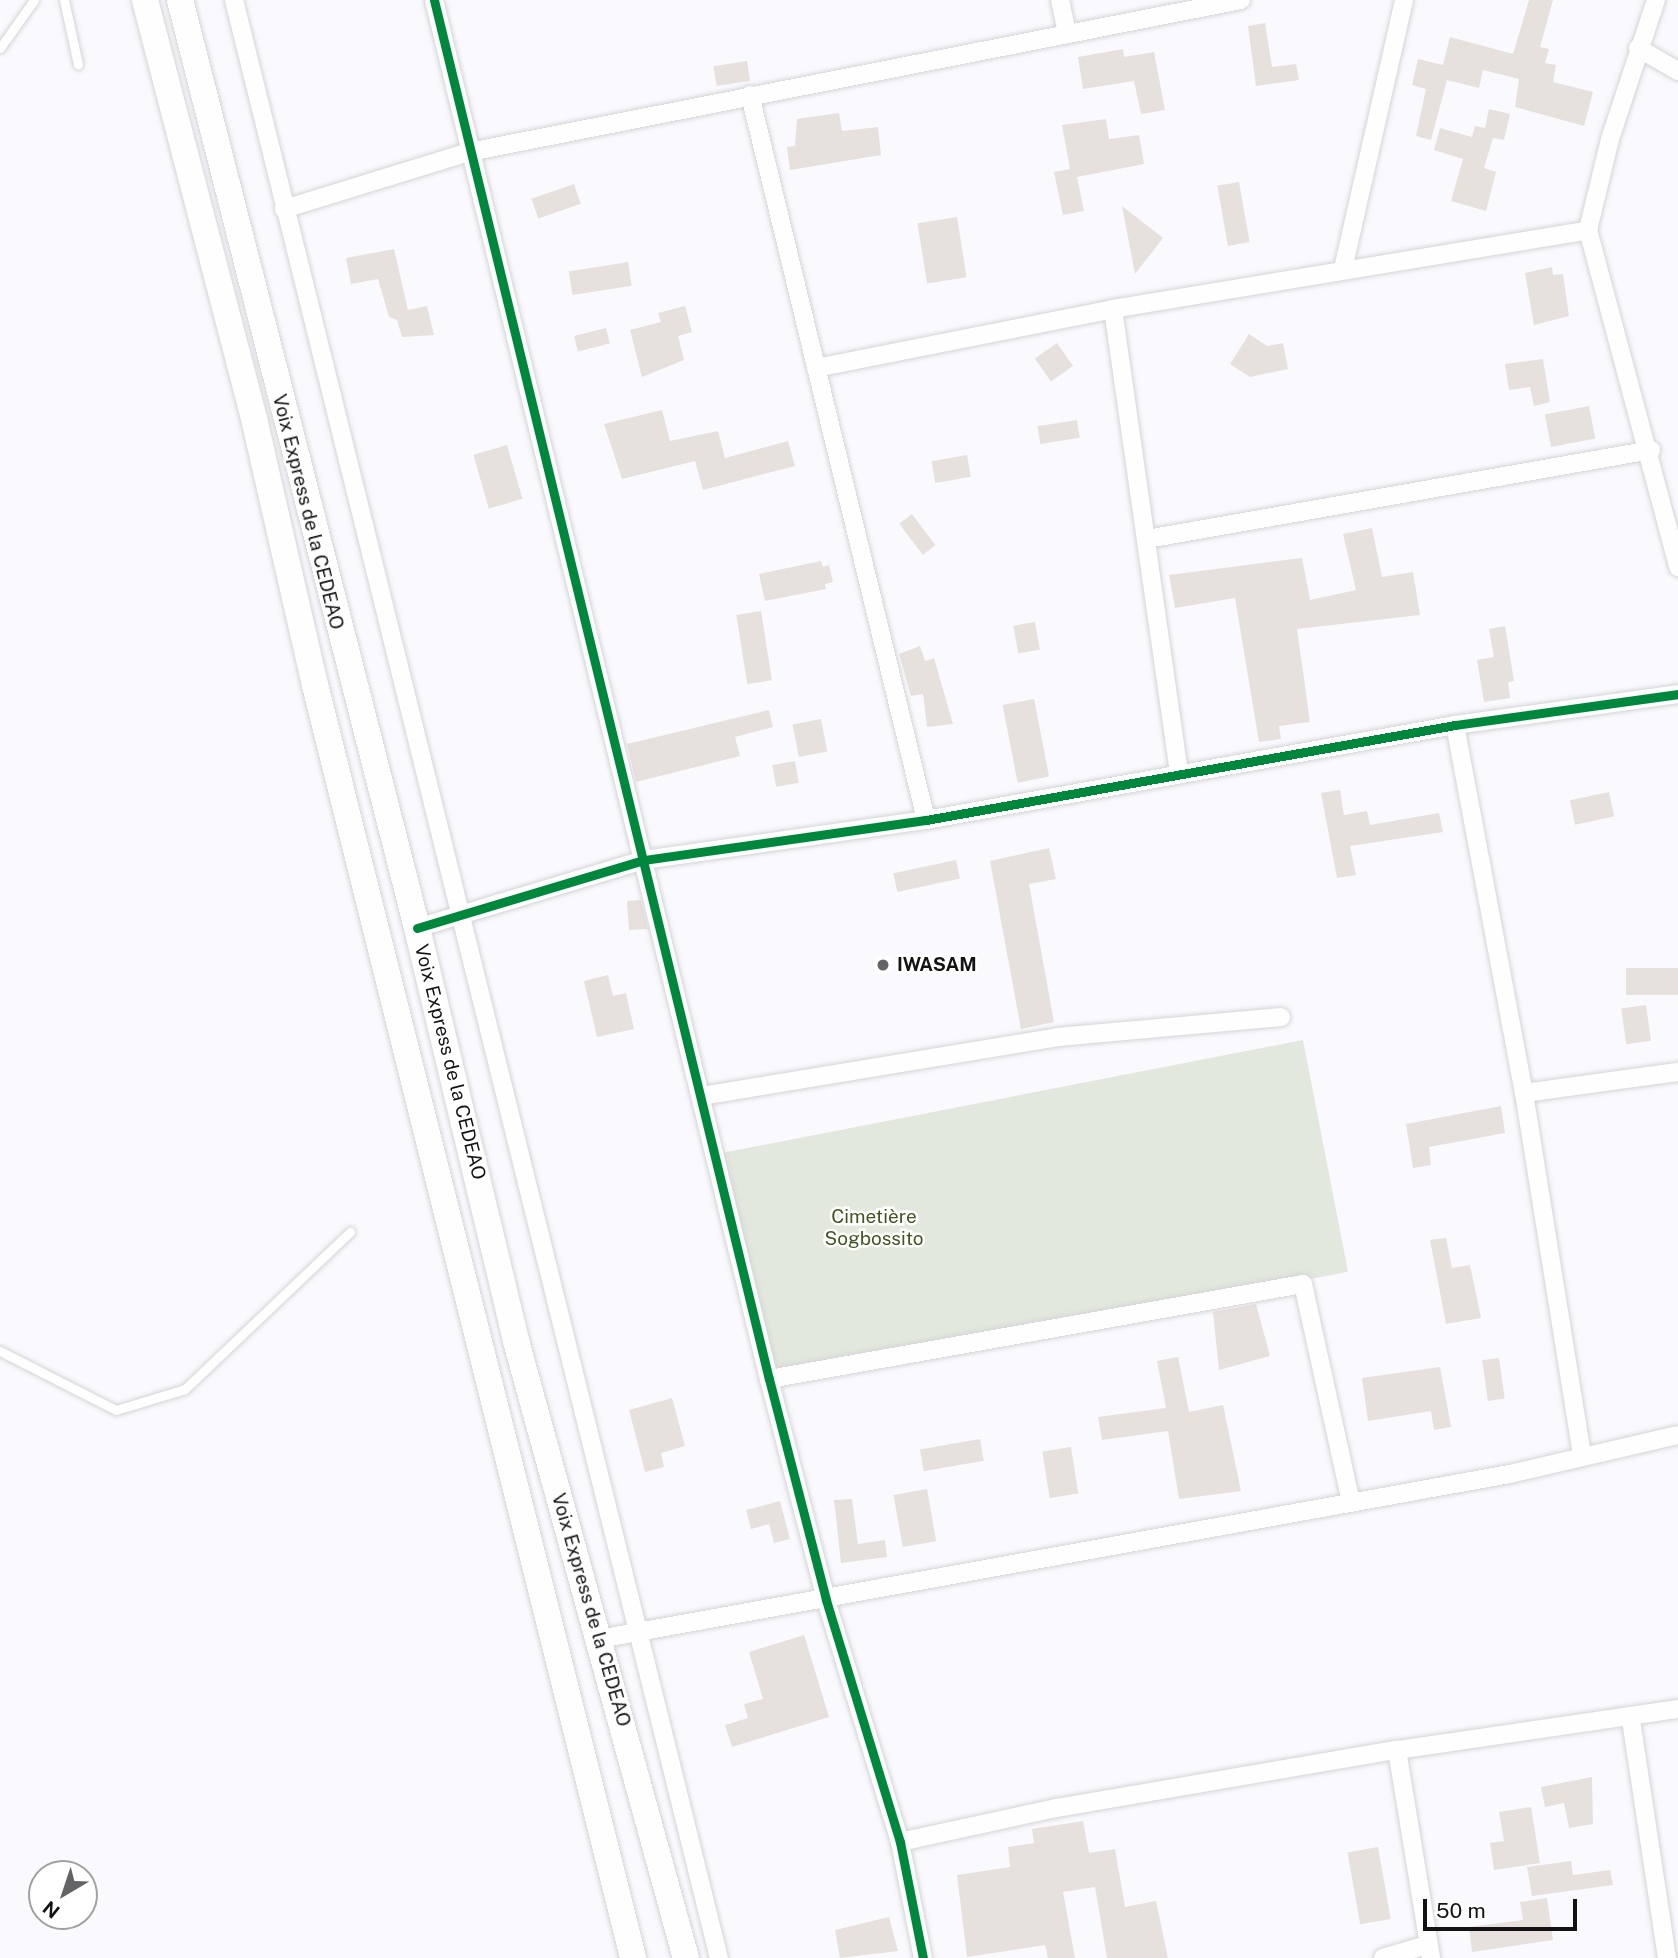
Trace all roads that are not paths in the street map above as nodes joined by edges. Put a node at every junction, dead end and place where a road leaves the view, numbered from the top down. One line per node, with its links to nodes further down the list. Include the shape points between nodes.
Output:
1 (34, 0): 12 (lane)
2 (64, 0): 14 (lane)
3 (145, 0): 38 (main road, via 255,423)
4 (180, 0): 32 (main road, Voix Express de la CEDEAO)
5 (234, 0): 18 (street)
6 (434, 0): 17 (street)
7 (1060, 0): 11 (street)
8 (1241, 0): 11 (street)
9 (1404, 0): 20 (street)
10 (1656, 0): 13 (street)
11 (1067, 33): 16 (street)
12 (0, 48)
13 (1638, 48): 15 (street); 19 (street)
14 (78, 64)
15 (1678, 71)
16 (750, 95): 17 (street); 22 (street)
17 (469, 152): 18 (street); 30 (street)
18 (284, 209): 31 (street)
19 (1588, 230): 20 (street); 23 (street)
20 (1343, 270): 21 (street)
21 (1113, 309): 22 (street); 24 (street)
22 (816, 368): 29 (street)
23 (1651, 450): 24 (street); 25 (street)
24 (1147, 539): 28 (street)
25 (1678, 566)
26 (1678, 694): 27 (street)
27 (1455, 725): 28 (street); 35 (street)
28 (1179, 772): 29 (street)
29 (926, 820): 30 (street)
30 (645, 860): 31 (street); 36 (street)
31 (460, 916): 32 (street); 46 (street)
32 (417, 928): 37 (main road, Voix Express de la CEDEAO)
33 (1281, 1017): 36 (street, via 1058,1037)
34 (1678, 1072): 35 (street)
35 (1524, 1093): 43 (street)
36 (702, 1096): 41 (street)
37 (464, 1119): 38 (main road); 47 (main road, Voix Express de la CEDEAO, via 516,1341)
38 (425, 1126): 53 (main road)
39 (350, 1231): 40 (lane, via 185,1389 116,1410)
40 (0, 1350)
41 (769, 1379): 44 (street, via 1303,1284); 45 (street)
42 (1678, 1435): 43 (street)
43 (1582, 1454): 44 (street, via 1510,1474)
44 (1351, 1503): 45 (street)
45 (826, 1600): 46 (street); 51 (street)
46 (635, 1630): 47 (street); 55 (street)
47 (599, 1639): 54 (main road, Voix Express de la CEDEAO)
48 (1678, 1709): 49 (street)
49 (1631, 1720): 50 (street); 58 (street)
50 (1397, 1750): 51 (street, via 1056,1808); 52 (street)
51 (900, 1842): 56 (street)
52 (1429, 1952): 57 (street)
53 (633, 1958)
54 (686, 1958)
55 (719, 1958)
56 (923, 1958)
57 (1383, 1958)
58 (1667, 1958)

